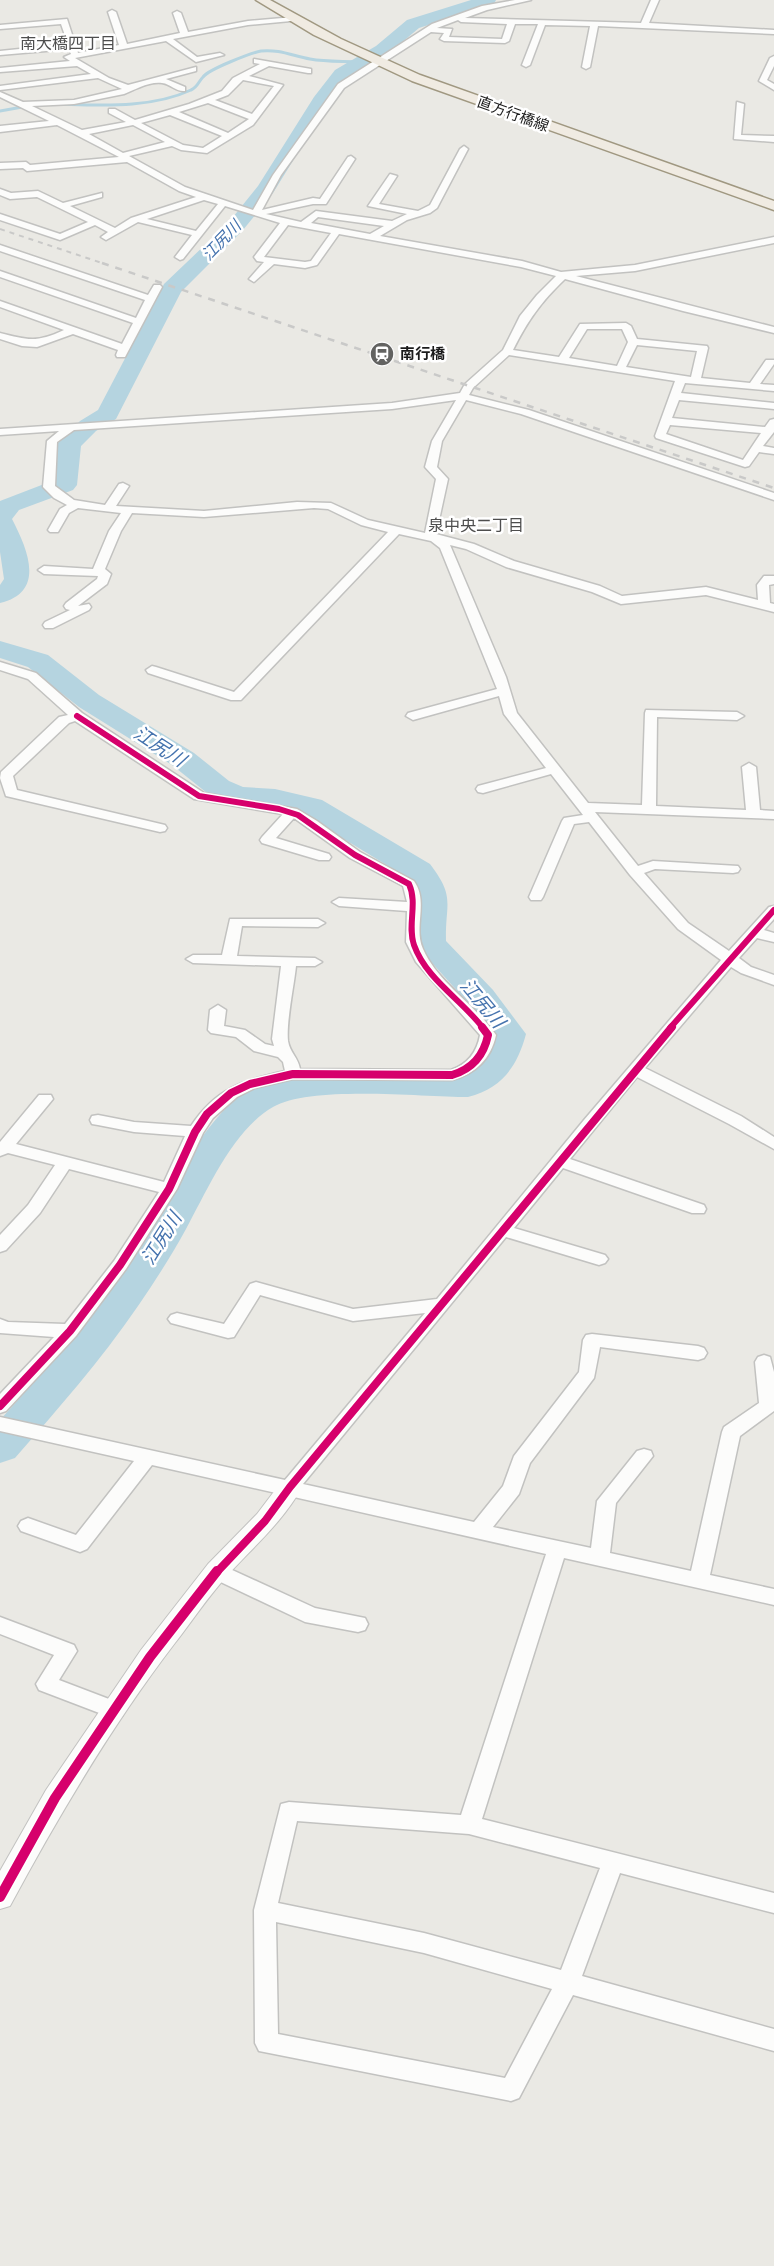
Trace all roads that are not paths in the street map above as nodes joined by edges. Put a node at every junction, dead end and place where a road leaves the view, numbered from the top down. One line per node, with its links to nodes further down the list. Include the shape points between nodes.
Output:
1 (262, 0): 6 (main road, 直方行橋線)
2 (528, 0): 7 (street, via 486,8)
3 (655, 0): 11 (street)
4 (112, 12): 21 (street)
5 (177, 13): 17 (street)
6 (291, 19): 17 (street, via 248,23); 27 (main road, 直方行橋線)
7 (452, 20): 8 (street); 14 (street)
8 (512, 22): 9 (street); 14 (street, via 505,41 444,38 449,31)
9 (542, 23): 10 (street); 29 (street)
10 (594, 24): 11 (street); 30 (street)
11 (644, 25): 16 (street)
12 (0, 27): 13 (street, via 64,21)
13 (67, 30): 15 (street); 20 (street)
14 (428, 30): 27 (street)
15 (58, 31)
16 (774, 32)
17 (188, 35): 18 (street); 19 (street)
18 (168, 39): 21 (street); 23 (street, via 196,60)
19 (202, 44)
20 (72, 46): 22 (street); 25 (street)
21 (124, 47): 25 (street)
22 (0, 53)
23 (220, 55)
24 (774, 58): 34 (street)
25 (77, 59): 32 (street); 35 (street)
26 (250, 59): 28 (street)
27 (380, 62): 69 (main road, 直方行橋線, via 462,96); 71 (street, via 341,86 277,175)
28 (268, 63): 33 (street); 36 (street)
29 (526, 65)
30 (586, 67)
31 (193, 69): 37 (street, via 159,78)
32 (0, 70)
33 (308, 72)
34 (771, 72): 40 (street, via 763,81)
35 (98, 76): 38 (street); 39 (street)
36 (241, 77): 43 (street, via 226,93); 50 (street, via 279,85)
37 (163, 80): 39 (street); 41 (street)
38 (0, 88)
39 (127, 88): 45 (street, via 124,92 74,102)
40 (774, 88)
41 (182, 89)
42 (0, 94): 45 (street)
43 (209, 100): 47 (street); 50 (street)
44 (740, 104): 57 (street, via 737,136)
45 (24, 105): 48 (street)
46 (112, 111): 52 (street)
47 (171, 112): 52 (street); 56 (street)
48 (41, 113): 49 (street); 51 (street)
49 (25, 115)
50 (254, 118): 56 (street)
51 (60, 122): 53 (street); 54 (street)
52 (132, 123): 54 (street); 58 (street)
53 (0, 129)
54 (79, 131): 55 (street); 60 (street)
55 (28, 135)
56 (228, 136): 58 (street, via 204,151)
57 (774, 139)
58 (172, 143): 60 (street)
59 (464, 149): 70 (street, via 434,206)
60 (127, 157): 62 (street, via 29,180 26,166); 66 (street, via 168,182)
61 (351, 158): 71 (street, via 323,202 313,201)
62 (0, 166)
63 (393, 176): 70 (street, via 373,206)
64 (0, 192): 68 (street, via 10,196 38,194)
65 (99, 195): 68 (street)
66 (204, 197): 67 (street); 73 (street)
67 (222, 203): 71 (street); 79 (street)
68 (61, 206): 74 (street)
69 (774, 206)
70 (419, 213): 76 (street)
71 (256, 214): 75 (street)
72 (0, 217): 74 (street, via 60,237)
73 (138, 219): 74 (street, via 110,234); 79 (street)
74 (96, 222)
75 (285, 223): 77 (street); 84 (street, via 259,256 260,259)
76 (392, 224): 77 (street, via 316,214); 80 (street)
77 (302, 226): 78 (street)
78 (337, 231): 80 (street); 84 (street, via 314,263)
79 (198, 234): 83 (street)
80 (371, 237): 86 (street)
81 (774, 240): 86 (street, via 643,266)
82 (2, 250): 89 (street)
83 (180, 257)
84 (272, 260): 87 (street)
85 (0, 274): 91 (street)
86 (564, 274): 93 (street); 96 (street, via 524,318)
87 (254, 279)
88 (157, 287): 89 (street)
89 (151, 298): 91 (street)
90 (0, 304): 92 (street)
91 (139, 322): 92 (street, via 123,352)
92 (73, 330): 94 (street, via 42,344 25,346)
93 (774, 330)
94 (0, 336)
95 (633, 342): 97 (street, via 626,326 584,326); 99 (street); 101 (street, via 703,348)
96 (507, 352): 97 (street); 104 (street)
97 (562, 361): 99 (street)
98 (770, 362): 102 (street)
99 (620, 370): 100 (street)
100 (681, 379): 101 (street); 105 (street)
101 (694, 380): 102 (street)
102 (753, 386): 103 (street)
103 (774, 388)
104 (462, 396): 108 (street, via 392,406); 114 (street, via 526,412); 120 (street, via 437,441 431,467 442,480)
105 (675, 396): 106 (street); 107 (street)
106 (774, 406)
107 (665, 421): 109 (street); 111 (street, via 660,436 745,464)
108 (72, 427): 110 (street); 115 (street, via 52,441 49,487 56,496)
109 (771, 427): 111 (street)
110 (0, 432)
111 (756, 448): 112 (street)
112 (774, 451)
113 (123, 486): 116 (street)
114 (774, 497)
115 (77, 504): 116 (street); 119 (street, via 64,511)
116 (109, 508): 117 (street)
117 (128, 509): 118 (street, via 187,514 327,505 365,523); 122 (street, via 99,570)
118 (397, 529): 120 (street); 129 (street, via 236,697)
119 (54, 530)
120 (430, 535): 126 (street, via 621,600 706,590); 130 (street, via 445,546)
121 (44, 570): 122 (street)
122 (103, 573): 124 (street, via 103,581)
123 (774, 580): 126 (street, via 768,579 763,585)
124 (81, 597): 125 (street); 127 (street, via 85,607)
125 (70, 606)
126 (769, 606)
127 (49, 626)
128 (0, 666): 131 (street, via 32,676)
129 (152, 670)
130 (504, 691): 132 (street); 135 (street, via 512,714)
131 (77, 716): 138 (street, via 199,796 216,802 265,804); 142 (street, via 64,720 6,775 11,793)
132 (413, 716)
133 (736, 716): 137 (street, via 652,713)
134 (749, 767): 140 (street)
135 (556, 769): 136 (street); 139 (street)
136 (483, 789)
137 (649, 809): 139 (street); 140 (street)
138 (292, 812): 143 (street, via 267,840); 148 (street, via 351,852 409,884 415,893)
139 (587, 812): 145 (street); 146 (street, via 569,821)
140 (753, 814): 141 (street)
141 (774, 815)
142 (160, 828)
143 (324, 857)
144 (733, 869): 145 (street, via 653,865)
145 (635, 872): 154 (street, via 683,926)
146 (536, 897)
147 (339, 902): 148 (street)
148 (414, 907): 162 (street, via 412,938 416,950 488,1035 487,1045 472,1066 464,1073 452,1075)
149 (774, 910): 151 (street)
150 (318, 924): 155 (street, via 235,922)
151 (754, 932): 152 (street); 154 (street)
152 (774, 938)
153 (193, 959): 155 (street)
154 (729, 959): 158 (street, via 746,970); 161 (street)
155 (229, 960): 156 (street)
156 (289, 962): 157 (street); 160 (street, via 280,1039)
157 (315, 962)
158 (774, 980)
159 (218, 1010): 160 (street, via 216,1030 240,1033 260,1048)
160 (283, 1053): 162 (street, via 291,1060)
161 (635, 1070): 166 (street, via 735,1120); 168 (street)
162 (293, 1074): 165 (street, via 250,1084 231,1093 207,1114)
163 (45, 1099): 167 (street)
164 (98, 1120): 165 (street, via 134,1127)
165 (195, 1132): 170 (street)
166 (774, 1144)
167 (2, 1149): 169 (street)
168 (559, 1161): 171 (street); 172 (street)
169 (65, 1162): 170 (street); 173 (street, via 34,1209)
170 (169, 1189): 178 (street, via 120,1265)
171 (698, 1209)
172 (502, 1230): 174 (street); 175 (street)
173 (0, 1246)
174 (599, 1259)
175 (440, 1305): 176 (street, via 353,1315 256,1288 228,1332); 185 (street)
176 (177, 1319)
177 (0, 1324): 178 (street, via 4,1328)
178 (70, 1330): 181 (street)
179 (698, 1353): 187 (street, via 592,1340 588,1373 521,1461 512,1489)
180 (764, 1362): 191 (street, via 768,1406 731,1432)
181 (0, 1406)
182 (0, 1424): 183 (street)
183 (149, 1456): 185 (street); 186 (street, via 80,1544)
184 (644, 1456): 189 (street, via 607,1501)
185 (290, 1487): 187 (street); 190 (street, via 265,1521)
186 (28, 1526)
187 (478, 1531): 188 (street)
188 (557, 1549): 189 (street); 196 (street)
189 (600, 1558): 191 (street)
190 (217, 1571): 193 (street, via 312,1616); 195 (street, via 150,1657)
191 (699, 1579): 192 (street)
192 (774, 1597)
193 (358, 1624)
194 (0, 1625): 195 (street, via 67,1650 46,1684)
195 (115, 1710): 198 (street)
196 (469, 1825): 197 (street); 201 (street, via 289,1810)
197 (614, 1861): 200 (street); 202 (street)
198 (6, 1873): 199 (street)
199 (0, 1897)
200 (774, 1903)
201 (265, 1910): 202 (street, via 424,1943); 202 (street, via 267,2043 511,2090)
202 (568, 1982): 203 (street)
203 (774, 2040)

